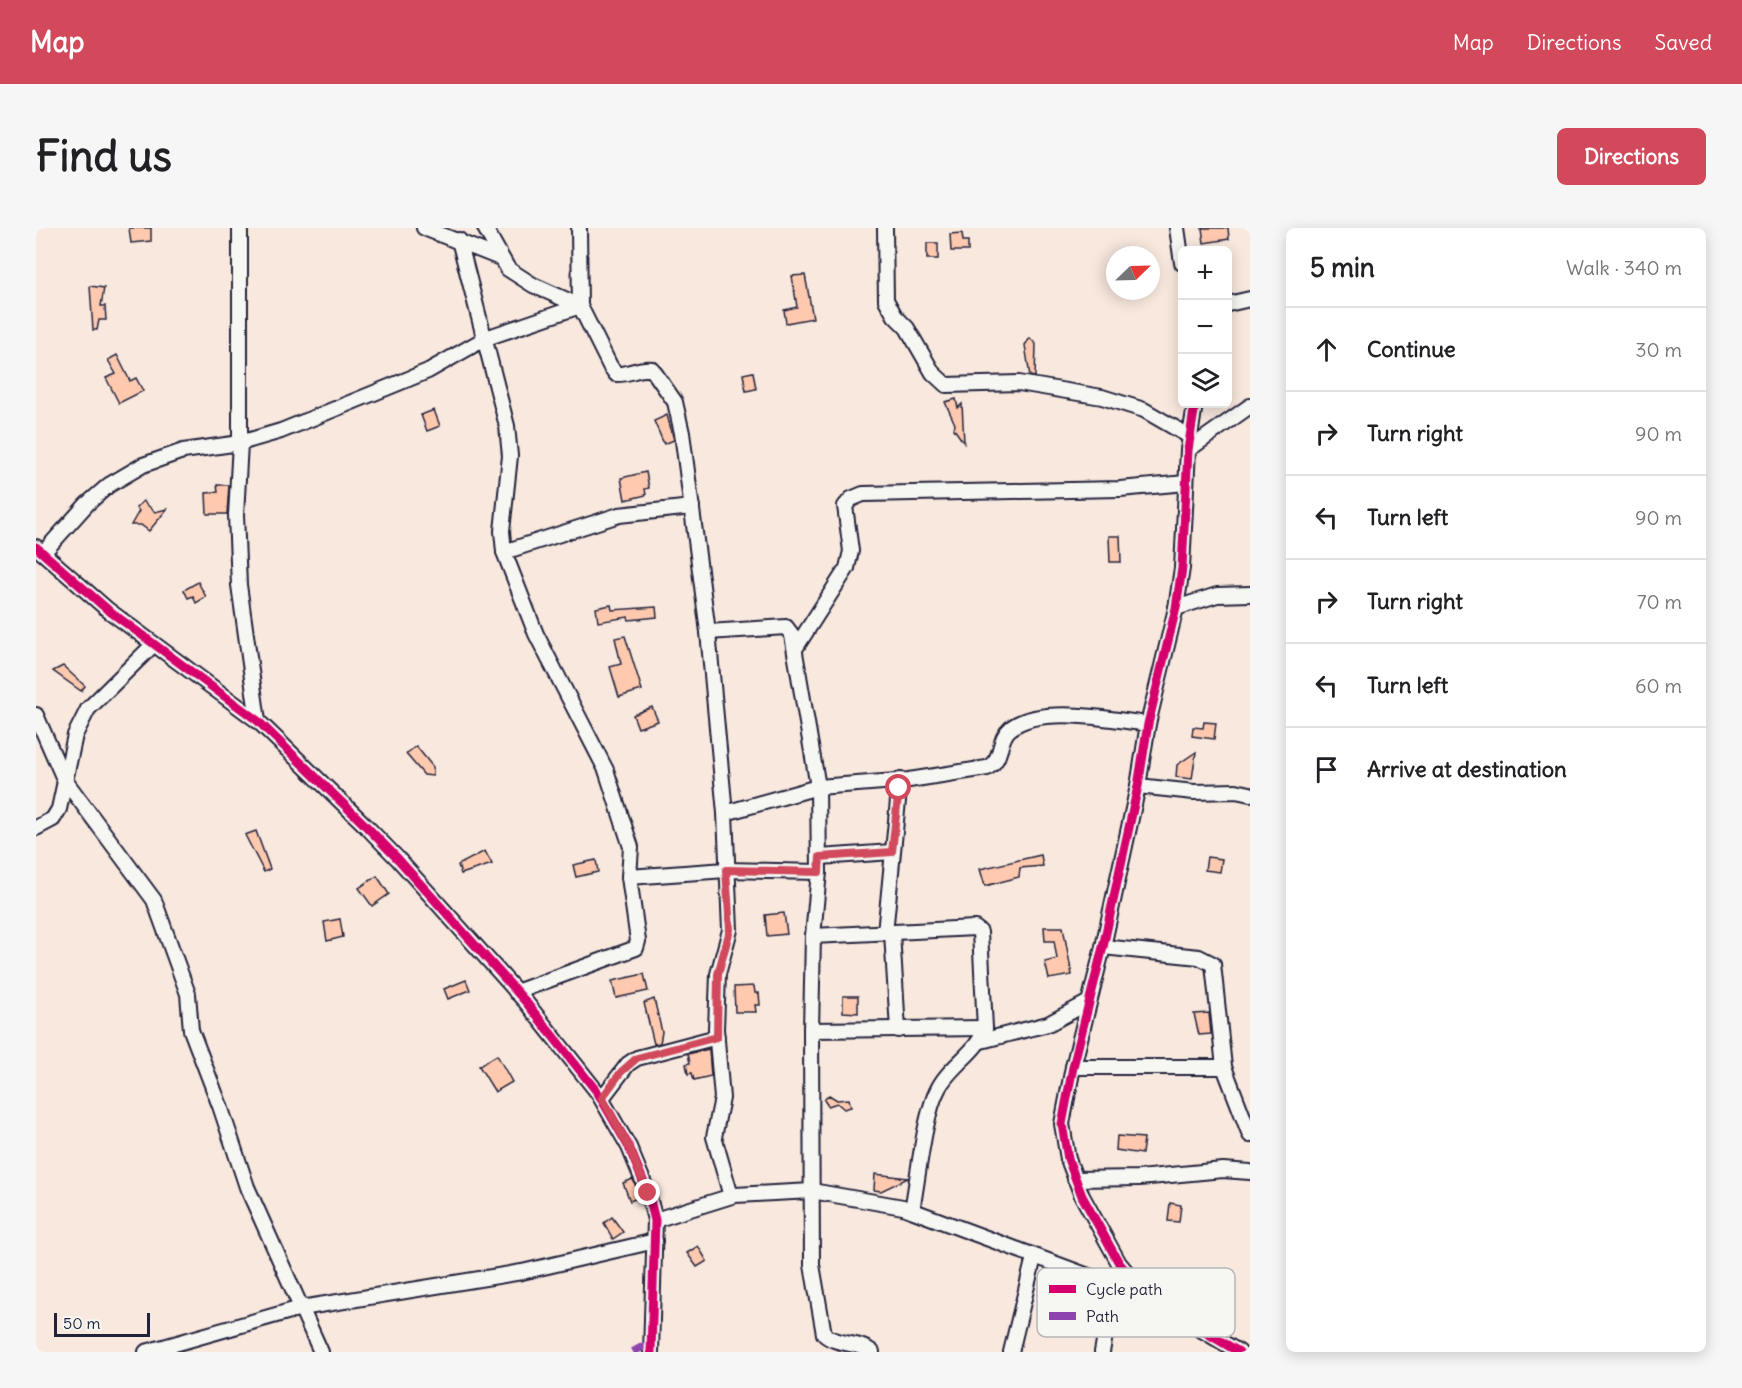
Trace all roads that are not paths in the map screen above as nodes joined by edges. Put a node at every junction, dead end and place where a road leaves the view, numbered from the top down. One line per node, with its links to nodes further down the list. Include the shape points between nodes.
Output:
1 (240, 228): 17 (street)
2 (424, 228): 7 (street)
3 (485, 228): 9 (street)
4 (579, 228): 12 (street)
5 (885, 228): 16 (street, via 886,300 933,373 946,385 1018,383 1102,397 1144,410)
6 (1177, 228): 8 (street)
7 (459, 240): 9 (street); 13 (street)
8 (1180, 246)
9 (500, 258): 12 (street, via 518,277)
10 (1250, 299): 11 (street)
11 (1232, 303)
12 (580, 306): 13 (street); 20 (street, via 616,374 652,369 675,402)
13 (486, 338): 17 (street, via 428,371 281,431); 22 (street, via 507,426 510,456 502,531)
14 (1250, 406): 18 (street)
15 (1194, 408): 16 (street)
16 (1189, 435): 18 (street)
17 (240, 443): 21 (street, via 183,451 143,465 109,485); 29 (street, via 236,515 239,585)
18 (1188, 450): 19 (street)
19 (1186, 483): 24 (street, via 1186,528); 27 (street, via 1120,489 857,496 845,506 851,551 847,568)
20 (692, 507): 22 (street, via 619,515); 25 (street)
21 (39, 550): 26 (street)
22 (504, 552): 42 (street, via 536,633 606,770 631,847)
23 (1250, 594): 24 (street, via 1217,595)
24 (1176, 608): 30 (street)
25 (708, 632): 27 (street, via 786,627); 36 (street)
26 (153, 645): 29 (street); 31 (street, via 88,709 75,735)
27 (795, 649): 34 (street)
28 (36, 715): 31 (street)
29 (258, 721): 46 (street, via 398,859)
30 (1148, 724): 32 (street, via 1068,714 1030,720 1005,734 992,765); 33 (street)
31 (64, 778): 37 (street, via 59,809 53,819); 66 (street, via 154,900 188,994 191,1030 243,1178)
32 (900, 780): 34 (street); 38 (street)
33 (1138, 786): 35 (street); 45 (street)
34 (818, 787): 36 (street); 39 (street)
35 (1250, 794)
36 (725, 813): 40 (street)
37 (36, 828)
38 (892, 852): 39 (street); 43 (street)
39 (820, 857): 41 (street)
40 (726, 870): 41 (street); 42 (street); 51 (street, via 730,930 718,974)
41 (819, 872): 44 (street)
42 (629, 877): 46 (street, via 636,948)
43 (888, 933): 44 (street); 49 (street); 50 (street, via 979,930)
44 (813, 936): 48 (street)
45 (1103, 947): 47 (street); 53 (street, via 1210,961 1216,970)
46 (516, 992): 54 (street)
47 (1089, 1002): 50 (street, via 1047,1024); 52 (street)
48 (811, 1030): 49 (street); 58 (street)
49 (898, 1030): 50 (street)
50 (983, 1034): 60 (street, via 949,1072 935,1095)
51 (717, 1037): 54 (street, via 637,1058); 59 (street, via 722,1098 714,1137)
52 (1073, 1067): 53 (street); 57 (street, via 1062,1124 1063,1141)
53 (1224, 1067): 55 (street)
54 (602, 1098): 61 (street, via 629,1147)
55 (1250, 1135)
56 (1250, 1172): 57 (street)
57 (1076, 1179): 65 (street)
58 (812, 1191): 59 (street); 60 (street); 73 (street, via 812,1265 824,1334 830,1340 864,1346)
59 (731, 1196): 61 (street)
60 (912, 1210): 63 (street)
61 (655, 1220): 62 (street)
62 (655, 1241): 66 (street, via 522,1272); 72 (street)
63 (1034, 1257): 64 (street); 74 (street)
64 (1067, 1268)
65 (1123, 1268)
66 (301, 1308): 69 (street); 71 (street)
67 (1105, 1337): 75 (street)
68 (1214, 1337): 76 (street)
69 (161, 1349): 70 (street)
70 (146, 1352)
71 (321, 1352)
72 (651, 1352)
73 (872, 1352)
74 (1011, 1352)
75 (1102, 1352)
76 (1239, 1352)

